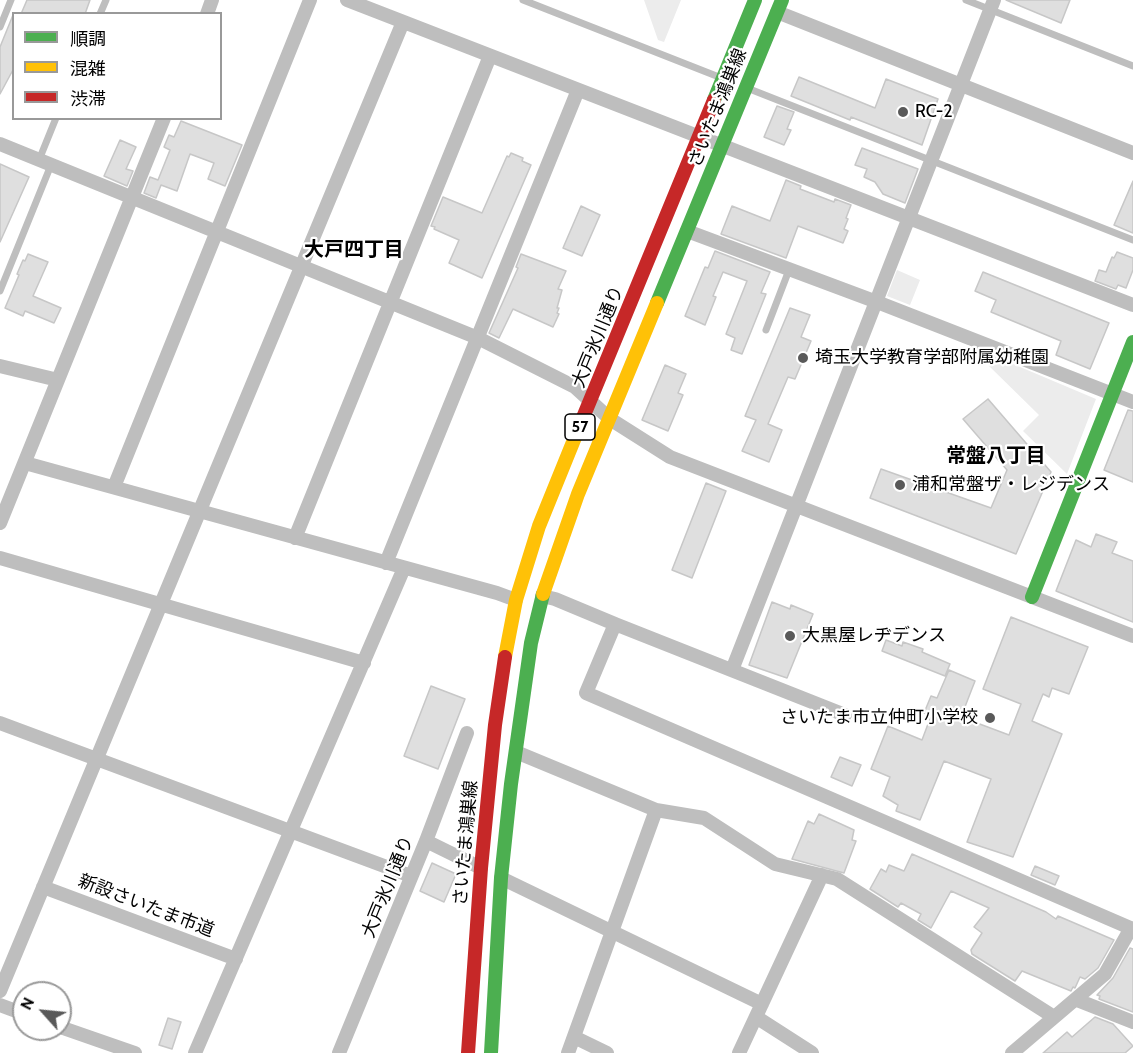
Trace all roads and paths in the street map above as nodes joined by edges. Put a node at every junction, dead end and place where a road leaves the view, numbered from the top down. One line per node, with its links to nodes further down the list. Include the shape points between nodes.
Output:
1 (11, 0): 10 (lane)
2 (310, 0): 29 (street)
3 (347, 0): 9 (street)
4 (523, 0): 13 (lane)
5 (966, 0): 7 (lane)
6 (752, 1): 13 (main road, さいたま鴻巣線 / 57)
7 (993, 5): 12 (lane); 14 (street)
8 (780, 6): 14 (street); 15 (main road, さいたま鴻巣線 / 57)
9 (403, 22): 11 (street); 31 (street)
10 (0, 27)
11 (490, 56): 16 (street); 35 (street)
12 (1133, 66)
13 (723, 78): 19 (main road, さいたま鴻巣線 / 57)
14 (961, 86): 22 (street); 23 (street)
15 (746, 87): 21 (main road, さいたま鴻巣線 / 57); 23 (lane)
16 (578, 90): 19 (street); 38 (street)
17 (56, 120): 24 (lane)
18 (163, 120): 25 (street)
19 (699, 138): 21 (street); 27 (main road, さいたま鴻巣線 / 57)
20 (0, 144): 24 (street)
21 (722, 146): 26 (street); 28 (main road, さいたま鴻巣線 / 57)
22 (1133, 153)
23 (932, 160): 26 (street); 30 (lane)
24 (45, 162): 25 (street); 33 (lane)
25 (132, 197): 29 (street); 41 (street)
26 (909, 218): 34 (street); 36 (street)
27 (664, 222): 43 (main road, 大戸氷川通り / 57)
28 (687, 231): 32 (street); 45 (main road, 57)
29 (217, 232): 31 (street); 47 (street)
30 (1133, 240)
31 (302, 267): 35 (street); 49 (street)
32 (789, 270): 34 (street); 37 (lane)
33 (0, 291)
34 (877, 302): 42 (street); 48 (street)
35 (390, 303): 38 (street); 51 (street)
36 (1133, 305)
37 (766, 330)
38 (478, 338): 43 (street, via 575,387); 53 (street)
39 (1133, 342): 42 (main road)
40 (0, 366): 41 (street)
41 (58, 380): 46 (street)
42 (1113, 394): 44 (street); 56 (main road)
43 (591, 401): 45 (street); 57 (main road, 大戸氷川通り / 57, via 539,526)
44 (1133, 402)
45 (610, 419): 48 (street, via 670,457); 55 (main road, 57)
46 (25, 463): 47 (street); 50 (street)
47 (114, 487): 49 (street)
48 (797, 505): 56 (street); 63 (street)
49 (200, 511): 51 (street); 58 (street)
50 (0, 523)
51 (295, 538): 53 (street)
52 (0, 558): 58 (street)
53 (386, 563): 54 (street)
54 (404, 568): 57 (street); 62 (street)
55 (542, 596): 59 (street); 67 (main road, 57, via 531,643)
56 (1032, 597): 60 (street)
57 (516, 600): 61 (main road, 大戸氷川通り / 57)
58 (161, 604): 62 (street); 68 (street)
59 (615, 624): 63 (street); 77 (street, via 586,693)
60 (1133, 636)
61 (508, 637): 72 (main road, さいたま鴻巣線 / 57)
62 (364, 663): 70 (street)
63 (732, 670): 64 (street)
64 (845, 715)
65 (0, 723): 68 (street)
66 (466, 733): 71 (street, 大戸氷川通り)
67 (516, 752): 69 (street); 75 (main road, 57)
68 (97, 758): 70 (street); 76 (street)
69 (656, 810): 73 (street, via 704,818 776,864); 78 (street)
70 (292, 832): 74 (street); 79 (street)
71 (426, 842): 72 (street); 74 (street, 大戸氷川通り)
72 (481, 868): 91 (main road, さいたま鴻巣線 / 57)
73 (822, 875): 82 (street); 83 (street, via 837,879)
74 (411, 876): 90 (street, 大戸氷川通り)
75 (501, 878): 78 (street); 92 (main road, 57)
76 (43, 887): 79 (street, 新設さいたま市道); 80 (street)
77 (1132, 929): 81 (street, via 1104,974)
78 (612, 932): 82 (street); 86 (street)
79 (236, 959): 89 (street)
80 (0, 991)
81 (1077, 1000): 83 (street); 84 (street)
82 (759, 1011): 95 (street); 96 (street)
83 (1053, 1017): 97 (street)
84 (1133, 1022)
85 (72, 1032): 87 (street)
86 (574, 1037): 93 (street); 94 (street)
87 (110, 1049): 88 (street)
88 (135, 1053)
89 (195, 1053)
90 (339, 1053)
91 (468, 1053)
92 (491, 1053)
93 (568, 1053)
94 (607, 1053)
95 (739, 1053)
96 (812, 1053)
97 (1012, 1053)

